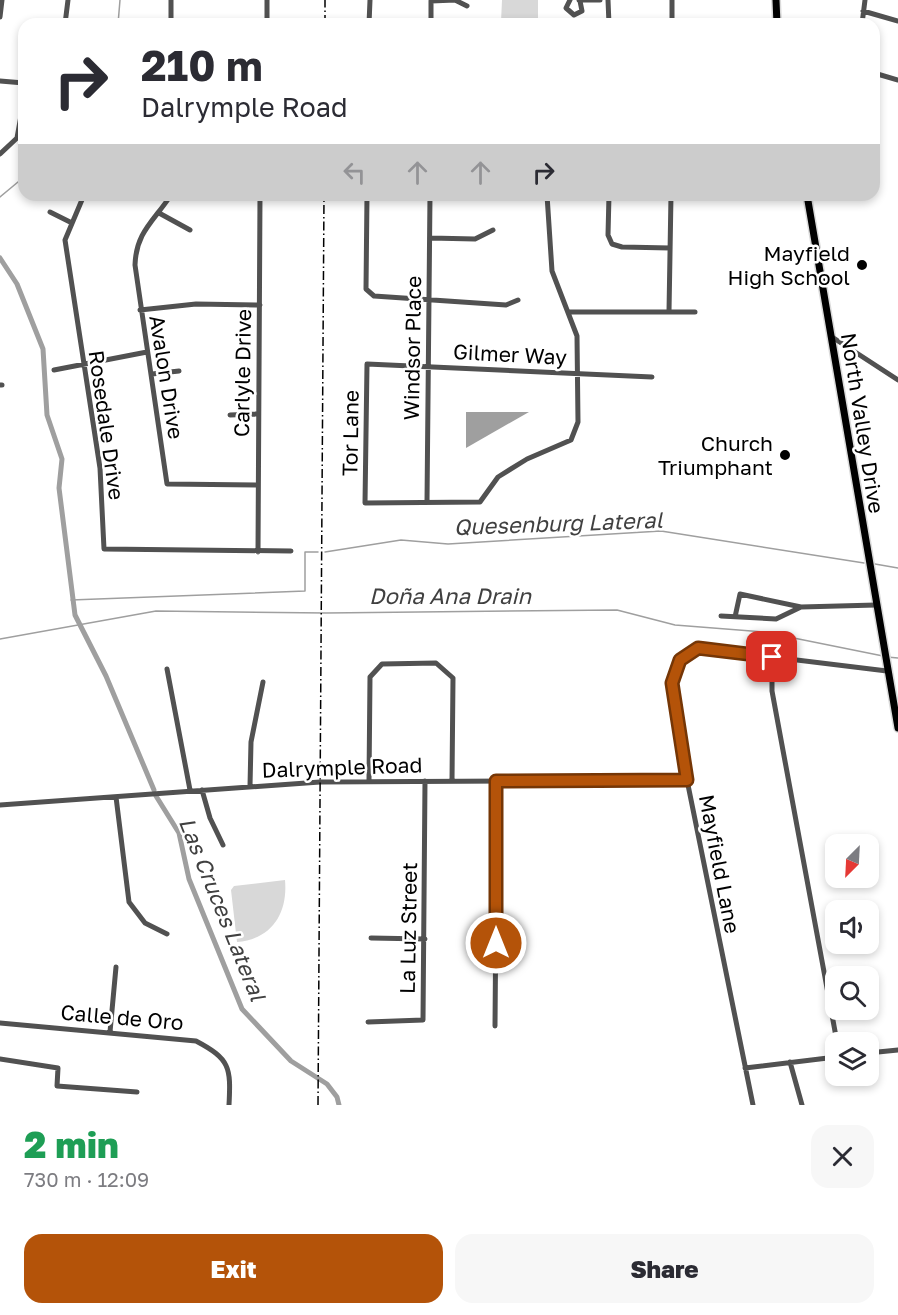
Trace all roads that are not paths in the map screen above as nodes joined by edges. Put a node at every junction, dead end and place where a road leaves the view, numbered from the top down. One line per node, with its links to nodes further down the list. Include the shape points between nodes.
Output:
1 (2, 0): 15 (street)
2 (68, 0): 16 (street)
3 (171, 0): 17 (street)
4 (267, 0): 18 (street)
5 (370, 0): 19 (street)
6 (570, 0): 7 (street, via 566,8 574,15 582,11)
7 (580, 0): 8 (street)
8 (600, 0)
9 (609, 0): 21 (street)
10 (672, 0): 22 (street)
11 (776, 0): 23 (main road)
12 (865, 0): 14 (street)
13 (467, 6): 20 (street, via 455,0 431,1)
14 (863, 12): 24 (street); 25 (street)
15 (0, 17)
16 (66, 18)
17 (171, 18)
18 (267, 18)
19 (369, 18)
20 (431, 18)
21 (609, 18)
22 (672, 18)
23 (777, 18)
24 (862, 18)
25 (898, 21)
26 (880, 75): 27 (street)
27 (898, 80)
28 (0, 81): 29 (street)
29 (18, 82)
30 (18, 132): 31 (street)
31 (0, 154)
32 (81, 201): 43 (street, Rosedale Drive)
33 (167, 201): 42 (street, Avalon Drive)
34 (260, 201): 50 (street, Carlyle Drive)
35 (367, 201): 49 (street, via 366,288 374,296)
36 (430, 201): 46 (street, Windsor Place)
37 (547, 201): 52 (street, via 552,271)
38 (609, 201): 47 (street, via 608,234 612,244)
39 (670, 201): 47 (street)
40 (808, 201): 55 (main road, North Valley Drive)
41 (50, 212): 43 (street)
42 (159, 213): 44 (street); 51 (street, Avalon Drive, via 142,232 135,250)
43 (70, 222): 57 (street, Rosedale Drive, via 65,240 66,260)
44 (190, 230)
45 (493, 230): 46 (street, via 475,239)
46 (430, 238): 49 (street, Windsor Place)
47 (670, 248): 53 (street)
48 (518, 300): 49 (street, via 506,305)
49 (429, 301): 59 (street, Windsor Place)
50 (260, 305): 51 (street, via 196,304); 66 (street, Carlyle Drive)
51 (140, 310): 56 (street, Avalon Drive)
52 (570, 312): 53 (street); 63 (street, via 578,336)
53 (669, 312): 54 (street)
54 (695, 312)
55 (832, 337): 65 (street); 72 (main road, North Valley Drive)
56 (147, 352): 57 (street); 62 (street, Avalon Drive)
57 (83, 362): 60 (street); 71 (street, Rosedale Drive, via 100,468 104,549)
58 (367, 364): 59 (street, Gilmer Way); 69 (street, Tor Lane, via 365,503)
59 (427, 366): 63 (street, Gilmer Way); 69 (street, Windsor Place)
60 (54, 370)
61 (178, 371): 62 (street)
62 (152, 374): 68 (street, Avalon Drive, via 167,484)
63 (576, 374): 64 (street, Gilmer Way); 69 (street, via 578,422 571,440 498,477 480,502)
64 (652, 377)
65 (898, 380)
66 (257, 414): 67 (street); 68 (street, Carlyle Drive)
67 (230, 415)
68 (258, 484): 71 (street, Carlyle Drive)
69 (427, 502)
70 (291, 551): 71 (street, Rosedale Drive)
71 (258, 552)
72 (876, 605): 73 (street); 77 (main road, North Valley Drive)
73 (801, 607): 75 (street, via 776,619); 75 (street, via 740,594)
74 (721, 616): 75 (street)
75 (735, 617)
76 (772, 657): 77 (street, Mayfield Lane); 81 (street, Mayfield Lane, via 698,648 680,660 672,683); 100 (street, via 772,690)
77 (887, 668): 80 (main road, North Valley Drive)
78 (167, 669): 87 (street)
79 (263, 682): 86 (street, via 251,742)
80 (898, 728)
81 (687, 780): 85 (street, Dalrymple Road); 106 (street, Mayfield Lane)
82 (369, 781): 83 (street, Dalrymple Road); 84 (street, via 370,677 382,664 436,663 453,678); 86 (street, Dalrymple Road)
83 (424, 781): 84 (street, Dalrymple Road); 94 (street, La Luz Street)
84 (452, 781): 85 (street, Dalrymple Road)
85 (496, 781): 98 (street)
86 (250, 786): 88 (street, Dalrymple Road)
87 (190, 790): 88 (street, Dalrymple Road); 89 (street, Dalrymple Road)
88 (202, 790): 91 (street)
89 (116, 797): 90 (street, Dalrymple Road); 92 (street, via 129,902 145,923)
90 (0, 805)
91 (222, 845)
92 (167, 934)
93 (371, 938): 94 (street)
94 (425, 939): 96 (street, La Luz Street, via 423,1020)
95 (116, 967): 99 (street)
96 (368, 1022)
97 (0, 1023): 99 (street, Calle de Oro)
98 (495, 1026)
99 (110, 1032): 108 (street, Calle de Oro, via 196,1041 219,1054 230,1072)
100 (835, 1032)
101 (898, 1050): 102 (street)
102 (879, 1052)
103 (825, 1058): 105 (street)
104 (0, 1059): 107 (street, via 58,1068 57,1086)
105 (790, 1062): 106 (street); 110 (street)
106 (745, 1068): 109 (street, Mayfield Lane)
107 (137, 1092)
108 (229, 1105)
109 (753, 1105)
110 (802, 1105)

